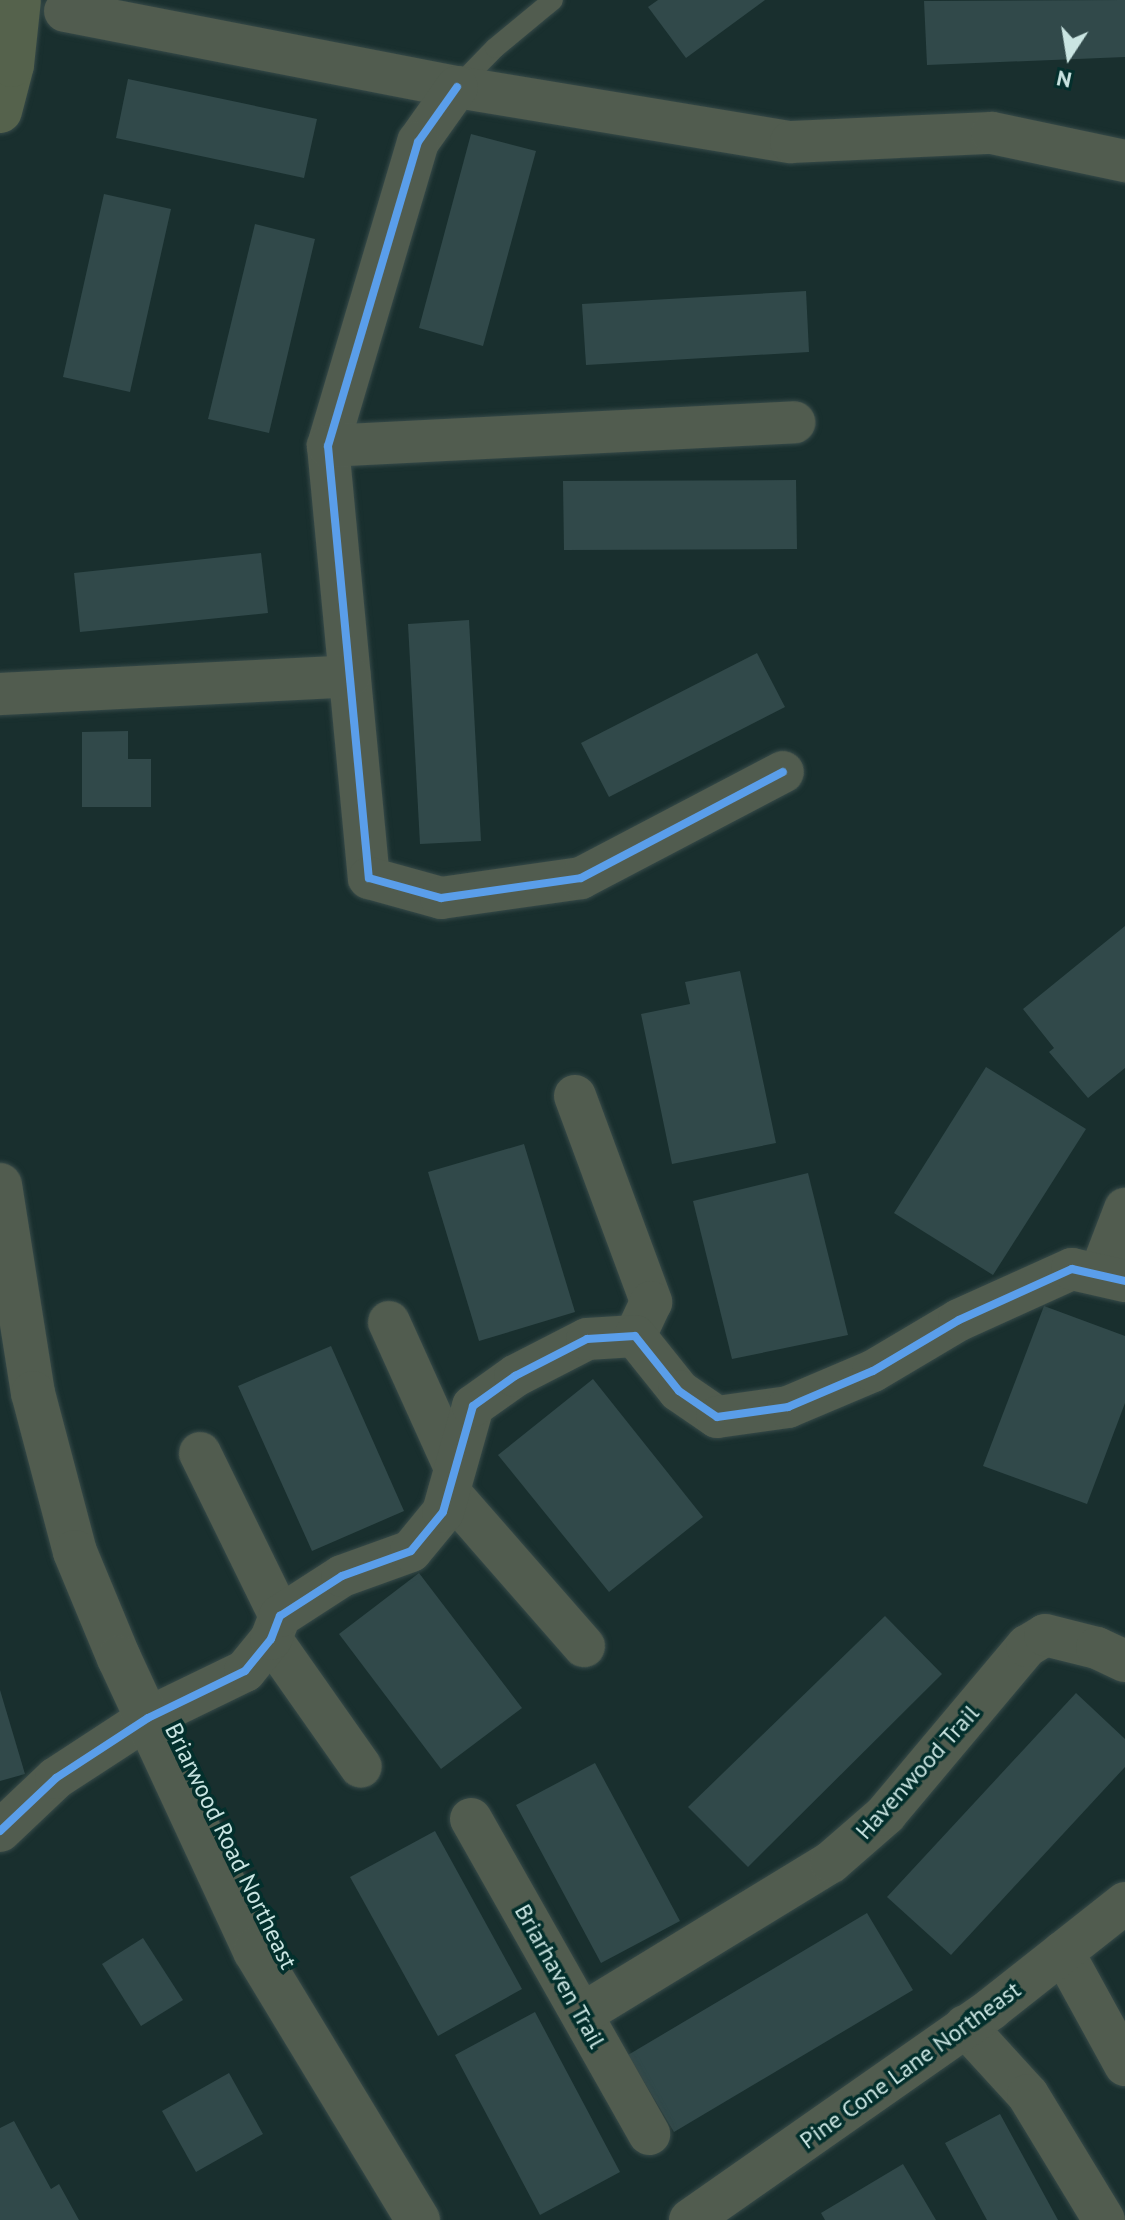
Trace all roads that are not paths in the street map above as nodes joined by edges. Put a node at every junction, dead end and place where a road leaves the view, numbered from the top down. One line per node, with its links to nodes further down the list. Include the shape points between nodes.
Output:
1 (19, 0): 5 (main road, via 12,65)
2 (553, 0): 4 (lane)
3 (65, 11): 4 (street)
4 (457, 87): 6 (street, via 791,142 992,133); 8 (street, via 418,142)
5 (0, 111)
6 (1125, 161)
7 (794, 422): 8 (street)
8 (328, 446): 9 (street)
9 (350, 676): 10 (street); 11 (street, via 369,878 441,898 581,878)
10 (0, 694)
11 (783, 772)
12 (575, 1096): 17 (street, via 651,1302)
13 (0, 1185): 23 (street, Briarwood Road Northeast, via 33,1393 75,1552)
14 (1125, 1209): 15 (street)
15 (1113, 1278): 17 (street, via 1072,1269 959,1320 873,1371 788,1407 717,1417 679,1391)
16 (389, 1322): 19 (street)
17 (635, 1336): 19 (street, via 587,1339 515,1376 473,1406)
18 (200, 1453): 20 (street)
19 (452, 1480): 20 (street, via 443,1512 411,1551 342,1576); 21 (street)
20 (276, 1627): 23 (street, via 245,1671); 24 (street)
21 (584, 1646)
22 (1125, 1661): 29 (street, Havenwood Trail, via 1045,1635 1027,1646 885,1815 831,1862)
23 (148, 1718): 26 (street, via 56,1778); 33 (street, Briarwood Road Northeast, via 255,1951)
24 (361, 1767)
25 (471, 1819): 29 (street, Briarhaven Trail)
26 (0, 1831)
27 (1125, 1903): 28 (street, Pine Cone Lane Northeast)
28 (1063, 1952): 30 (street, Pine Cone Lane Northeast); 31 (street)
29 (582, 2014): 32 (street, Briarhaven Trail)
30 (965, 2026): 34 (street, Pine Cone Lane Northeast); 35 (street, via 1028,2095)
31 (1125, 2065)
32 (649, 2134)
33 (418, 2220)
34 (690, 2220)
35 (1104, 2220)

